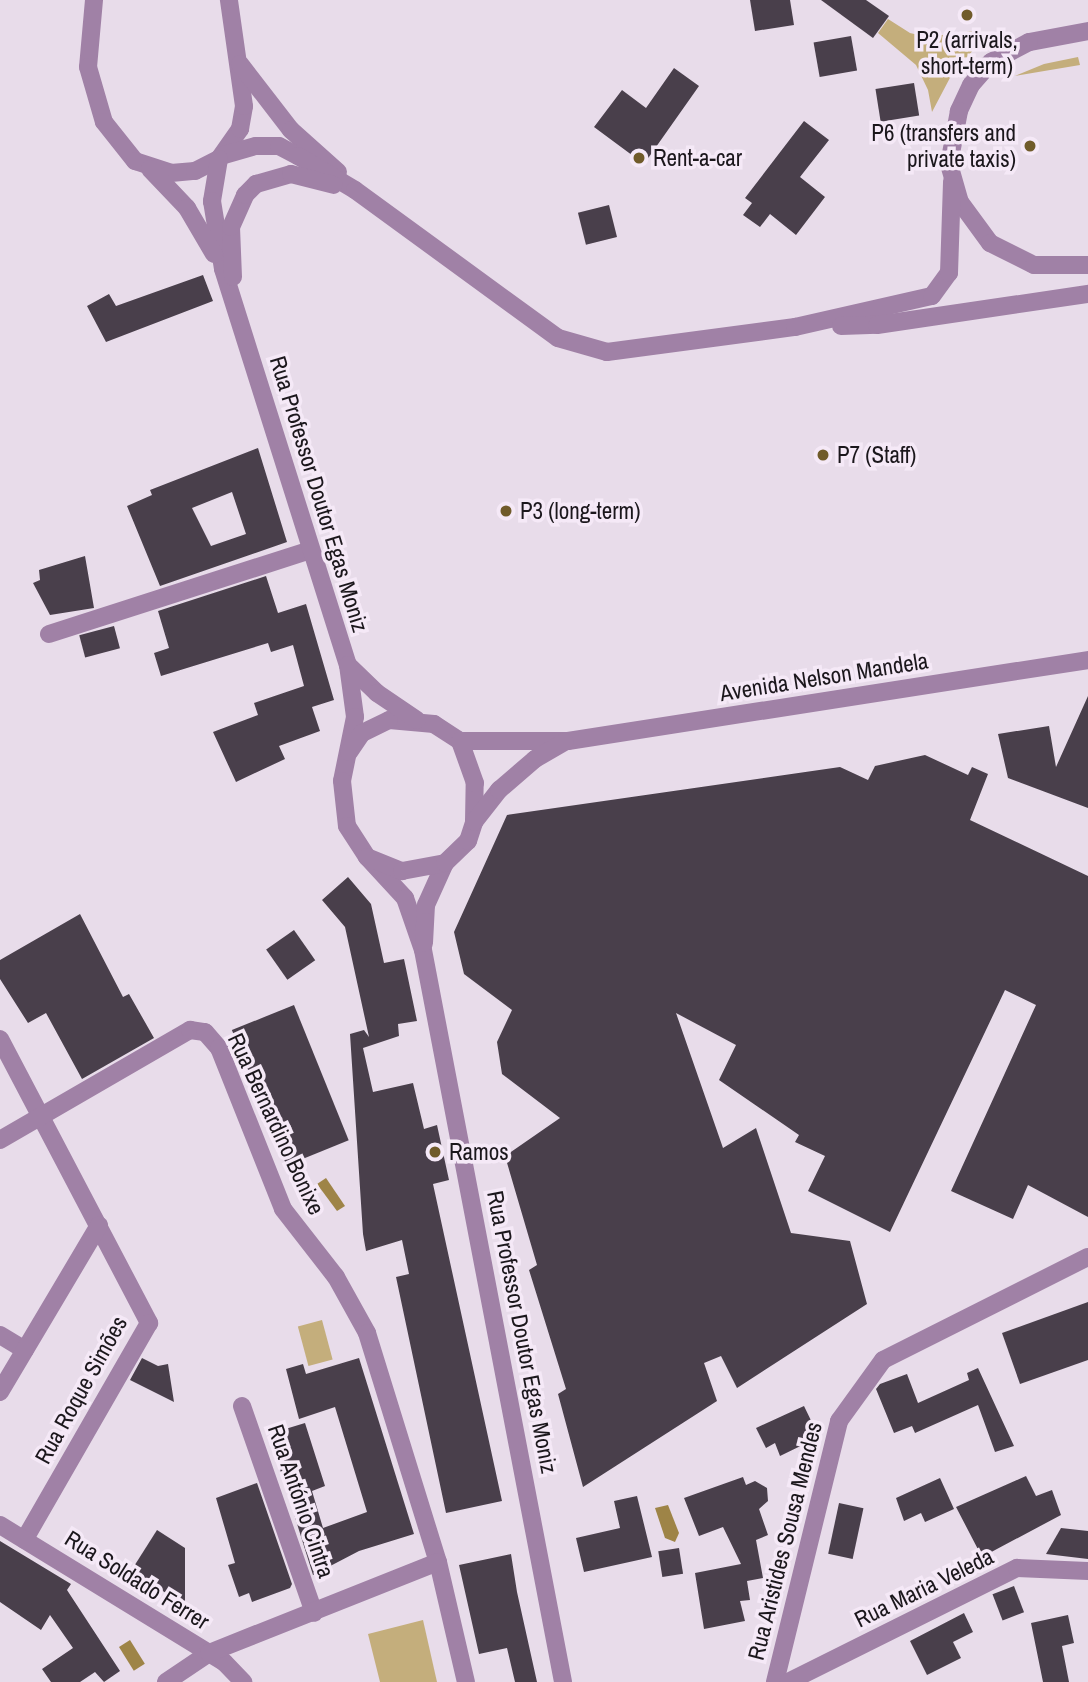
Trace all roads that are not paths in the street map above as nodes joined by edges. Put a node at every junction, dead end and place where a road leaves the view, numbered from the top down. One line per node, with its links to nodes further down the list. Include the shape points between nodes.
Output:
1 (229, 0): 4 (street)
2 (89, 6): 6 (street, via 88,67 104,122 118,145)
3 (1088, 31): 7 (street, via 1029,42 991,62 971,85 959,111 950,145)
4 (240, 64): 5 (street, via 244,106 240,129); 8 (street, via 291,130)
5 (222, 157): 6 (street, via 195,171); 8 (street, via 256,146 279,146); 10 (street, via 212,201)
6 (150, 169): 10 (street, via 187,208)
7 (952, 181): 9 (street, via 971,221 1008,255 1034,265); 13 (street, via 949,273 937,291 920,301)
8 (355, 190): 12 (street, via 291,174 272,176 244,195 231,227); 13 (street, via 549,331 581,347 631,352)
9 (1088, 265)
10 (223, 269): 12 (street)
11 (1088, 294): 13 (street, via 877,325)
12 (234, 306): 14 (street, Rua Professor Doutor Egas Moniz)
13 (795, 327)
14 (310, 550): 15 (street); 17 (street, Rua Professor Doutor Egas Moniz)
15 (49, 634)
16 (1088, 660): 20 (street, Avenida Nelson Mandela)
17 (348, 665): 18 (street, via 377,693); 21 (street, Rua Professor Doutor Egas Moniz, via 355,716)
18 (417, 720): 19 (street, via 434,724); 21 (street, via 389,720 362,733)
19 (460, 741): 20 (street, Avenida Nelson Mandela); 22 (street, via 475,783)
20 (568, 741): 22 (street, via 517,774)
21 (349, 752): 23 (street, via 342,803 347,826)
22 (474, 822): 24 (street, via 468,841)
23 (368, 857): 24 (street, via 402,871); 25 (street, via 405,898)
24 (445, 863): 25 (street, via 426,905)
25 (423, 950): 44 (street, Rua Professor Doutor Egas Moniz)
26 (0, 1039): 27 (street)
27 (43, 1116): 28 (street, Rua Bernardino Bonixe); 29 (street); 37 (street, Rua Bernardino Bonixe, via 190,1031 205,1032 219,1048 284,1209 356,1307)
28 (0, 1140)
29 (99, 1225): 32 (street); 36 (street, Rua Roque Simões, via 149,1323)
30 (1088, 1257): 45 (street, Rua Aristides Sousa Mendes, via 883,1360 839,1421)
31 (0, 1335): 32 (street)
32 (25, 1350): 33 (street)
33 (0, 1392)
34 (242, 1406): 39 (street, Rua António Cintra)
35 (0, 1525): 36 (street, Rua Soldado Ferrer)
36 (24, 1540): 40 (street, Rua Soldado Ferrer)
37 (438, 1562): 39 (street); 43 (street, Rua Bernardino Bonixe)
38 (1088, 1571): 46 (street, Rua Maria Veleda, via 1017,1568)
39 (314, 1612): 40 (street)
40 (209, 1653): 41 (street); 42 (street, Rua Soldado Ferrer)
41 (166, 1682)
42 (243, 1682)
43 (466, 1682)
44 (563, 1682)
45 (775, 1682)
46 (788, 1682)

